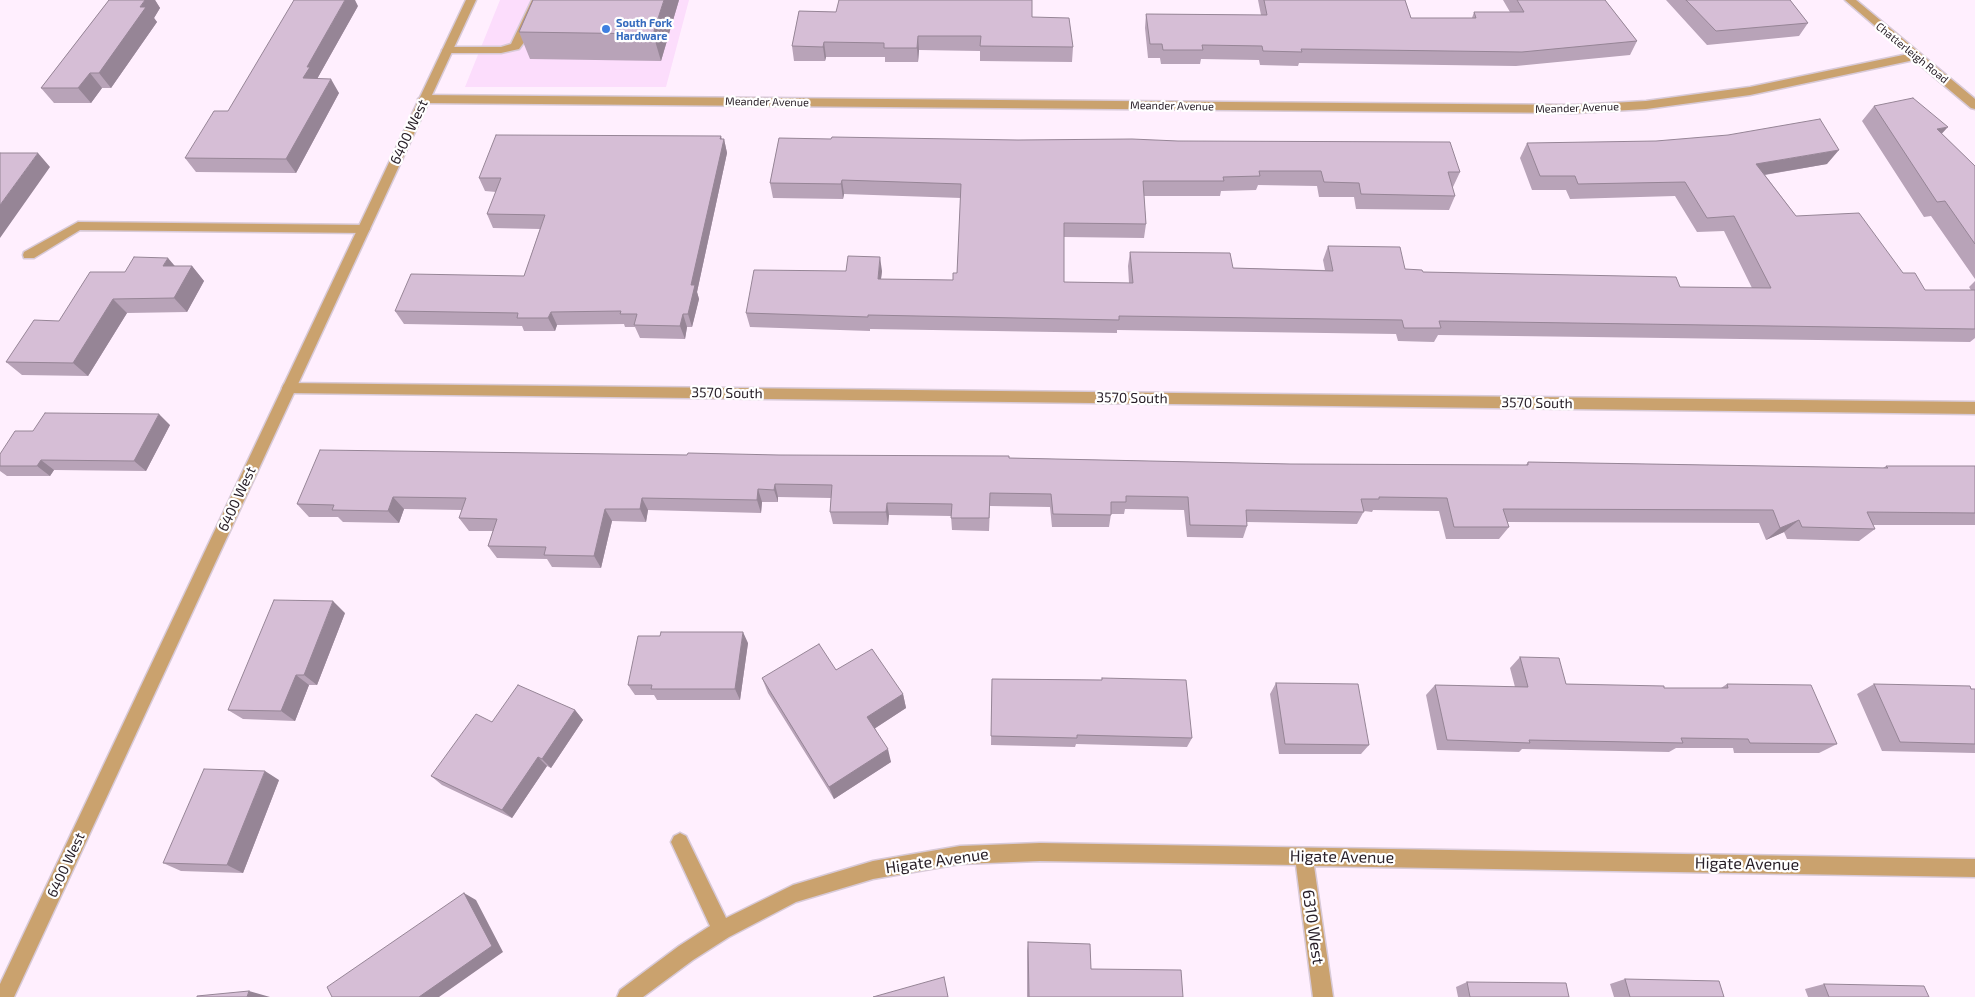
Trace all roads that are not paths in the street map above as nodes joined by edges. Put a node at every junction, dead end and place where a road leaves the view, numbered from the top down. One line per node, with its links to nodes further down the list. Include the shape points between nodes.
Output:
1 (471, 0): 4 (street, 6400 West)
2 (537, 0): 4 (street, via 515,47)
3 (1850, 0): 5 (street, Chatterleigh Road)
4 (447, 50): 6 (street, 6400 West)
5 (1916, 56): 6 (street, Meander Avenue, via 1711,97 1576,109); 7 (street, Chatterleigh Road)
6 (424, 99): 8 (street, 6400 West)
7 (1975, 105)
8 (364, 229): 9 (street, via 78,226); 10 (street, 6400 West)
9 (29, 255)
10 (289, 388): 11 (street, 3570 South); 16 (street, 6400 West)
11 (1975, 408)
12 (680, 842): 15 (street)
13 (1304, 856): 14 (street, Higate Avenue); 15 (street, Higate Avenue, via 1040,852 960,855 829,882 793,894); 18 (street, 6310 West)
14 (1974, 871)
15 (722, 930): 17 (street, Higate Avenue)
16 (4, 997)
17 (627, 997)
18 (1323, 997)

